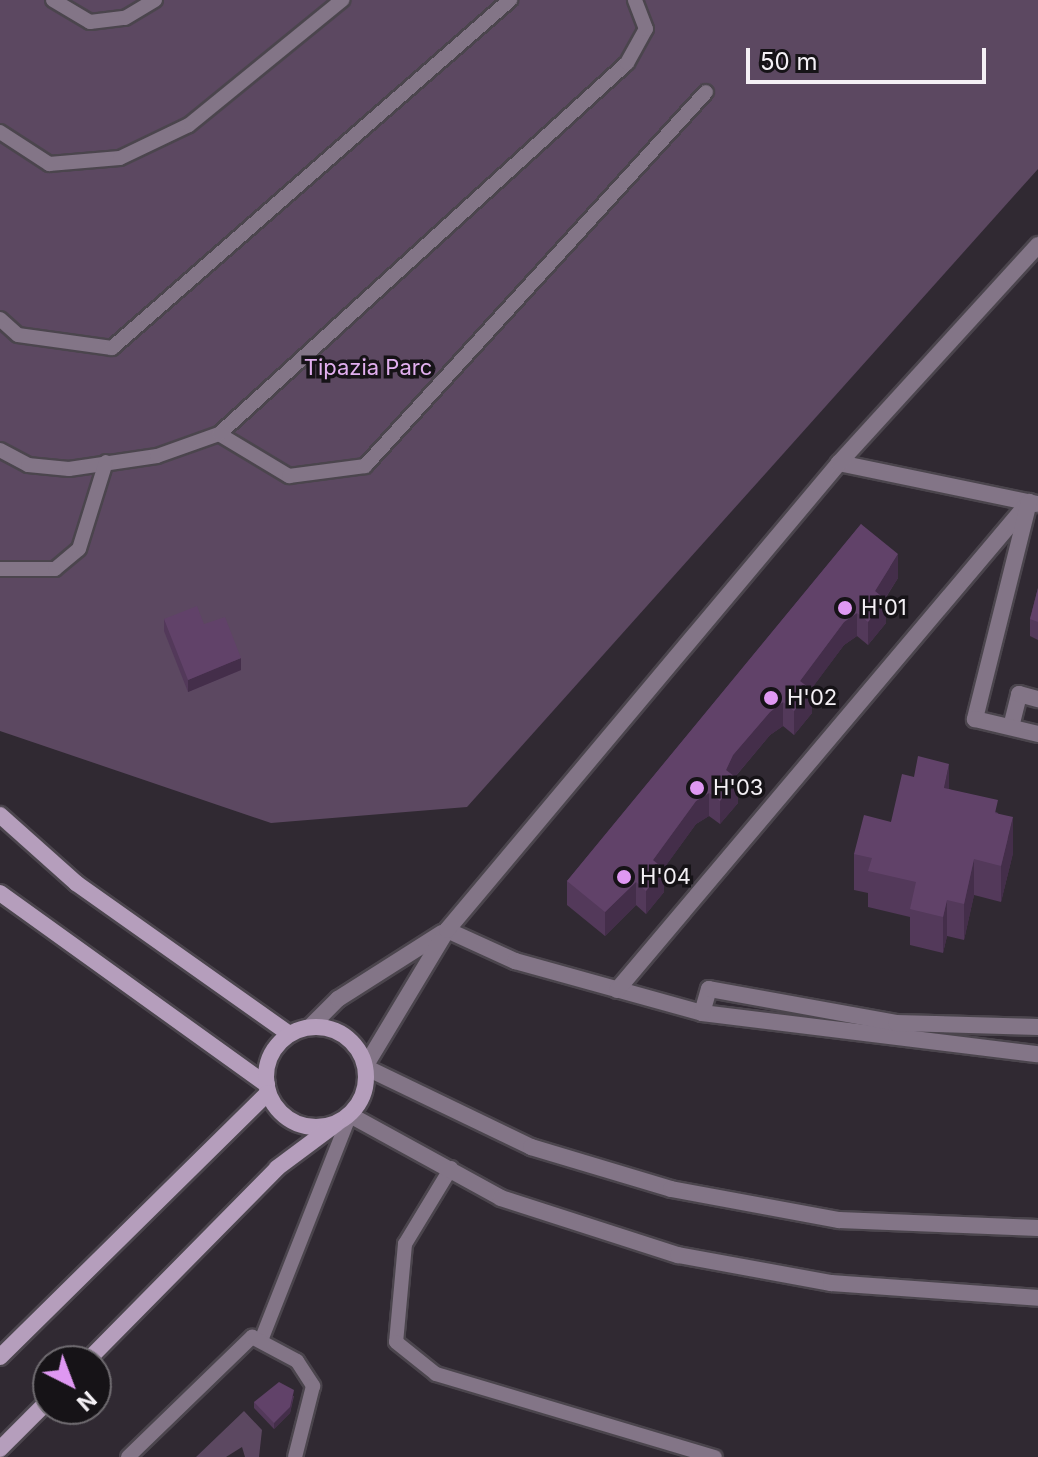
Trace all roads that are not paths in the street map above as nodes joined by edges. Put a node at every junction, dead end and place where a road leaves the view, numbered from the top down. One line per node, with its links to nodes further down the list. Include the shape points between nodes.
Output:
1 (53, 0): 2 (lane, via 90,22 125,18)
2 (155, 0)
3 (342, 0): 7 (lane, via 189,125 120,158 49,164)
4 (510, 0): 9 (lane, via 112,348 18,335)
5 (635, 0): 10 (lane, via 646,29 627,63)
6 (706, 92): 10 (lane, via 365,466 289,476)
7 (0, 132)
8 (1038, 245): 13 (street)
9 (0, 319)
10 (219, 434): 12 (lane, via 157,456)
11 (0, 450): 12 (lane, via 28,465)
12 (106, 462): 15 (lane, via 79,549 55,569)
13 (839, 463): 14 (street); 21 (street)
14 (1034, 503): 17 (street, via 975,719); 22 (street)
15 (0, 569)
16 (1038, 699): 17 (street, via 1019,694)
17 (1011, 727): 18 (street)
18 (1038, 734)
19 (0, 815): 26 (street, via 76,883)
20 (0, 893): 29 (street)
21 (447, 930): 22 (street, via 515,961); 24 (street, via 338,999); 28 (street)
22 (617, 990): 23 (street)
23 (702, 1013): 25 (street, via 709,989 896,1023); 27 (street)
24 (310, 1027): 26 (street); 28 (street, via 339,1031)
25 (1038, 1027)
26 (289, 1034): 29 (street, via 270,1056)
27 (1038, 1054)
28 (366, 1067): 30 (street, via 367,1085); 32 (street, via 531,1147 671,1189 839,1220)
29 (267, 1089): 30 (street, via 303,1126); 36 (street)
30 (343, 1119): 31 (street); 34 (lane); 35 (street, via 277,1168)
31 (451, 1168): 33 (street, via 501,1198 678,1255 831,1283); 41 (lane, via 405,1244 396,1342 436,1374)
32 (1038, 1228)
33 (1038, 1298)
34 (262, 1338): 39 (lane, via 252,1337); 40 (lane, via 297,1361 313,1386)
35 (103, 1345)
36 (0, 1357)
37 (32, 1417): 38 (street)
38 (0, 1449)
39 (128, 1457)
40 (295, 1457)
41 (715, 1457)

